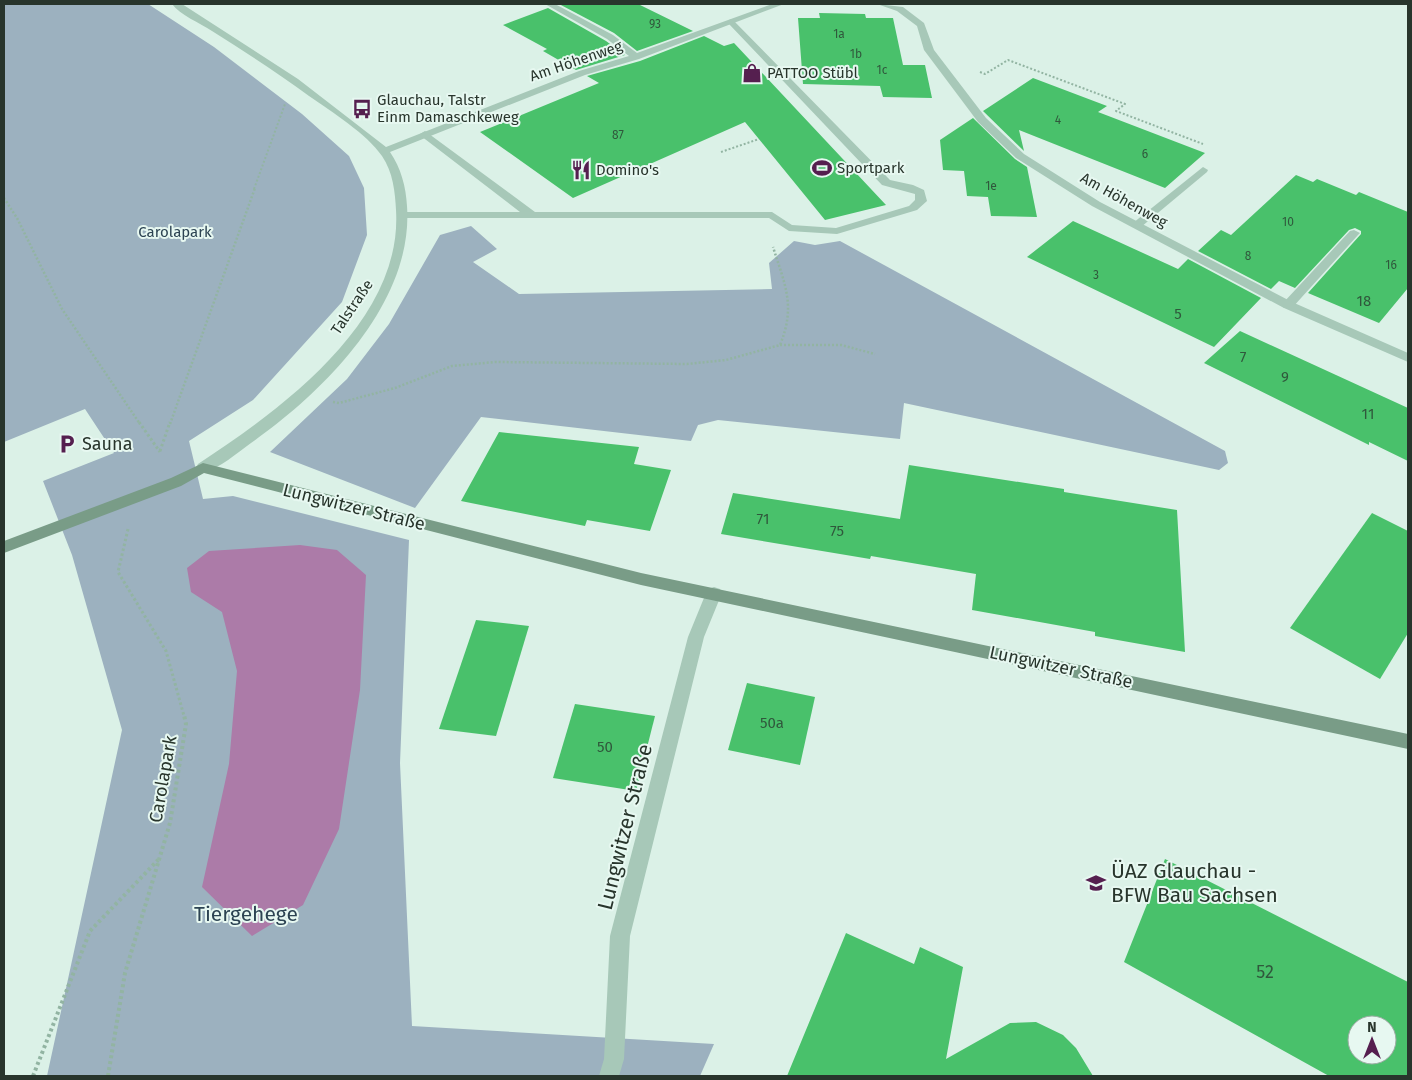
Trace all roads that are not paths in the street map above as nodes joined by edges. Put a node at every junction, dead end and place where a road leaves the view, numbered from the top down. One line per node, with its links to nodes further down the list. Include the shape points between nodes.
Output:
1 (176, 4): 8 (street, Talstraße, via 294,80)
2 (549, 4): 6 (street, via 610,37)
3 (780, 4): 5 (street, Am Höhenweg)
4 (881, 4): 12 (street, Am Höhenweg, via 900,10 921,25 930,50 982,120 1020,156 1096,204)
5 (732, 22): 6 (street, Am Höhenweg); 10 (street, via 886,183 909,186 920,192 921,201 913,208 837,230 819,231 789,228 772,215)
6 (636, 57): 7 (street, Am Höhenweg, via 582,72)
7 (425, 134): 8 (street, Am Höhenweg); 10 (street)
8 (384, 151): 11 (street, Talstraße, via 396,174)
9 (1203, 170): 12 (street)
10 (532, 214): 11 (street)
11 (405, 215): 16 (street, Talstraße, via 401,246 384,292 357,334 277,416)
12 (1137, 225): 14 (street, Am Höhenweg)
13 (1354, 233): 14 (street)
14 (1288, 305): 15 (street, Am Höhenweg)
15 (1408, 358)
16 (204, 468): 17 (street, via 176,482); 18 (street, Lungwitzer Straße, via 631,577)
17 (4, 547)
18 (714, 594): 19 (street, Lungwitzer Straße); 20 (street, Lungwitzer Straße, via 696,637 620,936 614,1059)
19 (1408, 742)
20 (609, 1076)

